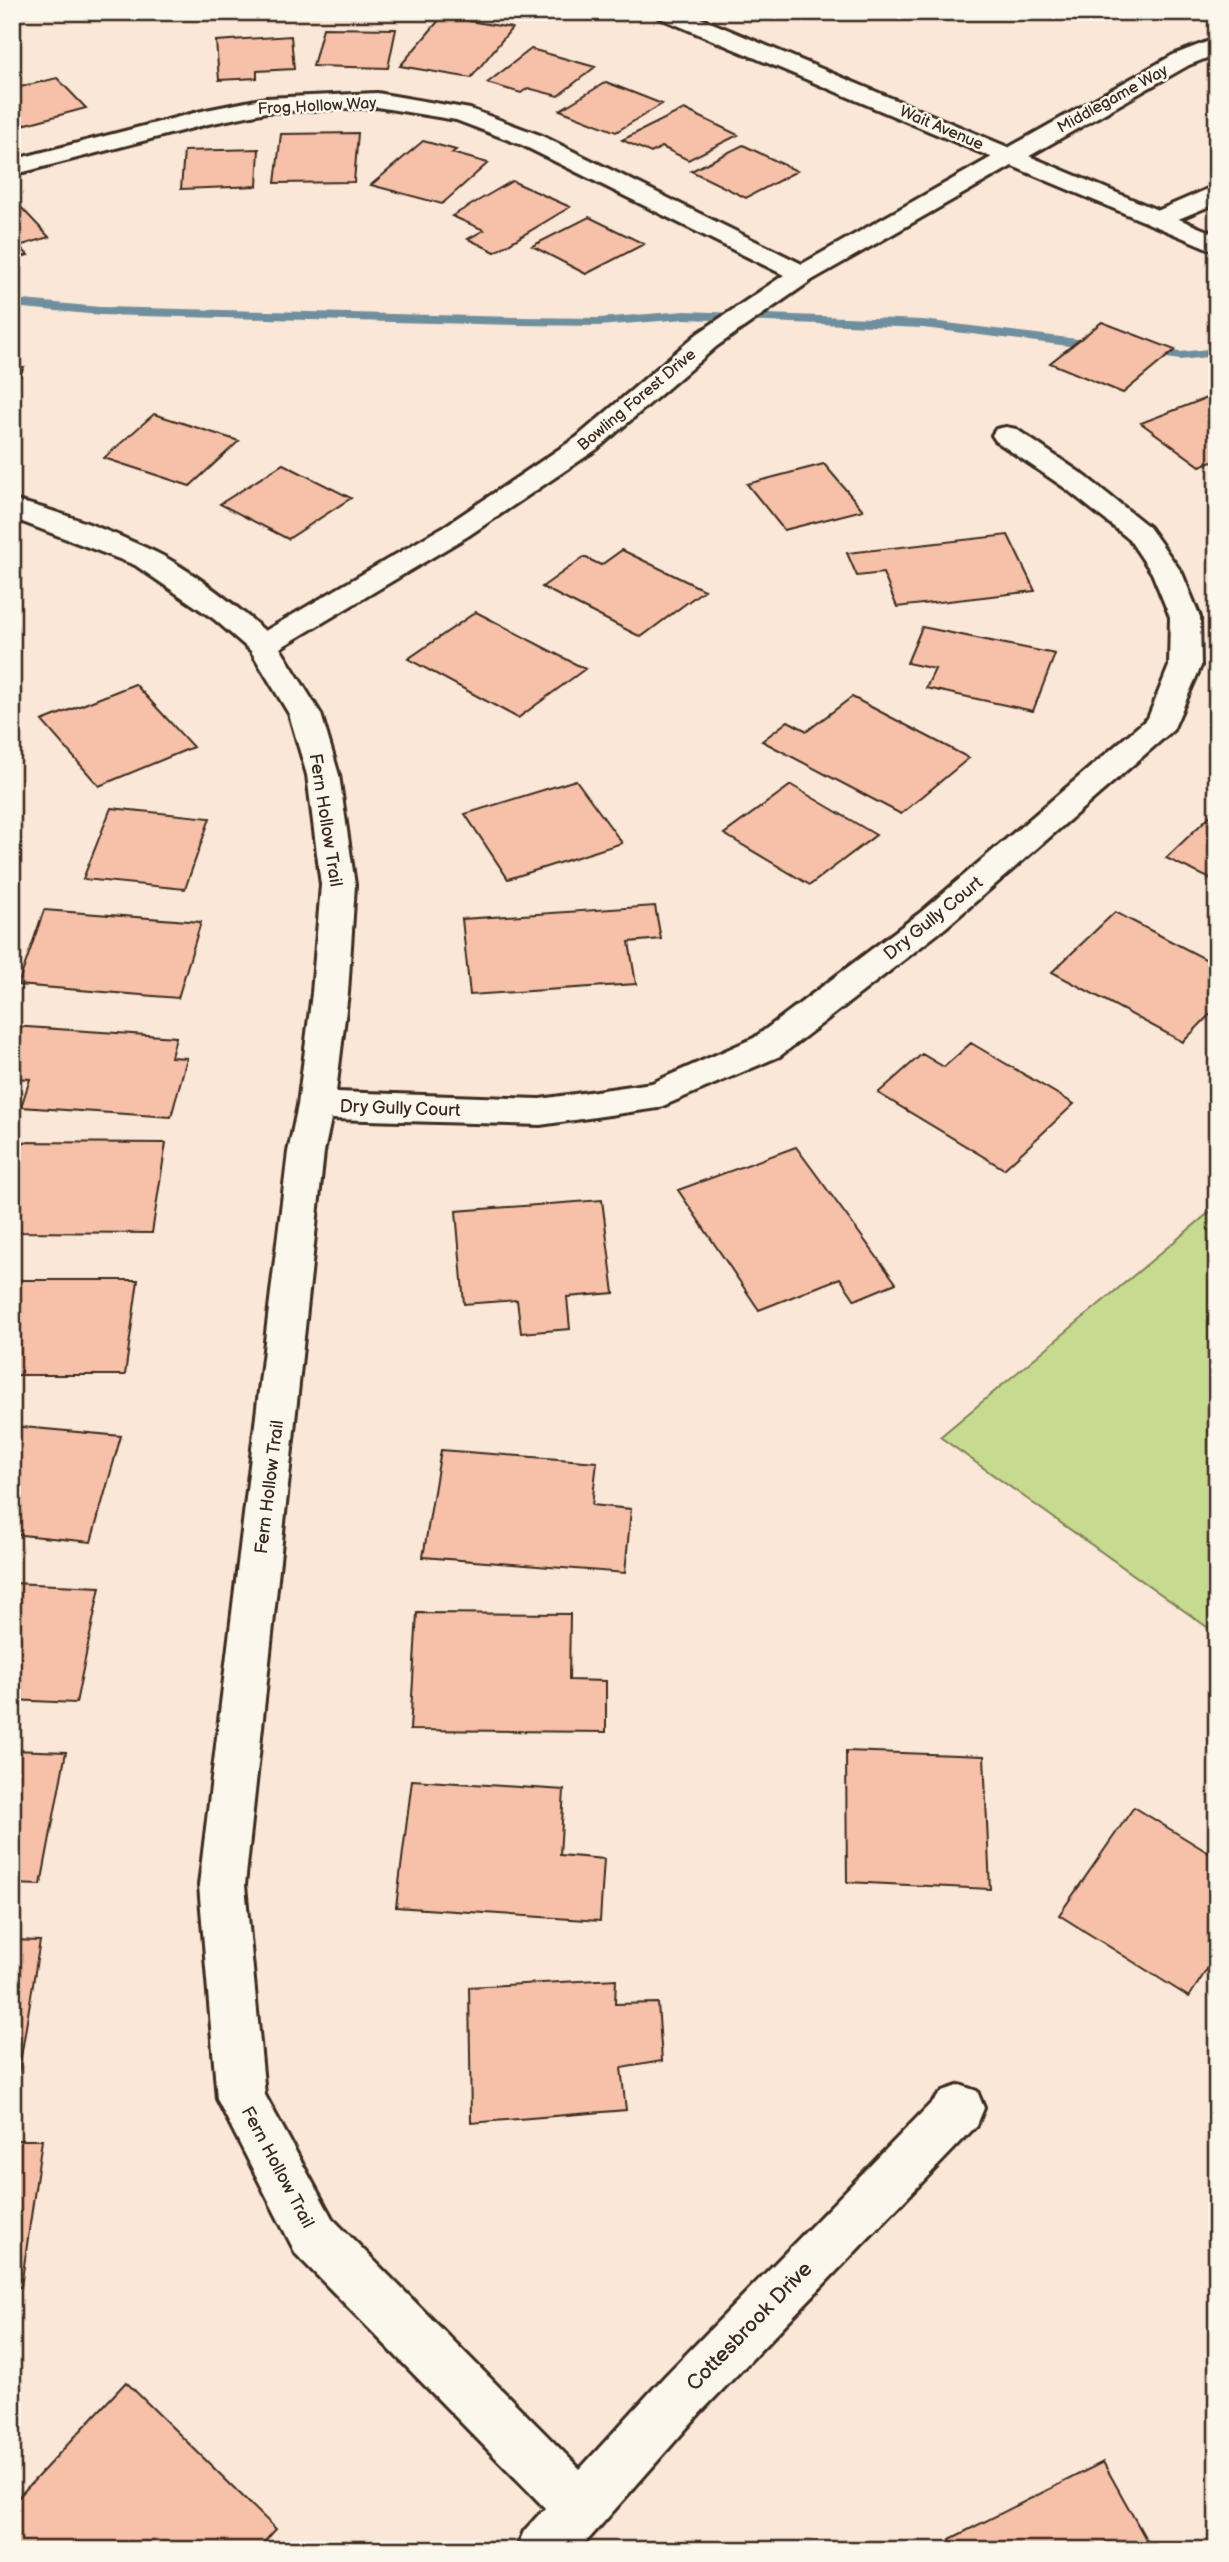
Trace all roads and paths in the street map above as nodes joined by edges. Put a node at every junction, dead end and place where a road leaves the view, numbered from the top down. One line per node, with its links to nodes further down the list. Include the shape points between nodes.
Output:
1 (666, 12): 3 (main road, Wait Avenue)
2 (1217, 45): 3 (main road, Middlegame Way, via 1181,60)
3 (1010, 155): 6 (main road, Wait Avenue); 8 (main road, Bowling Forest Drive)
4 (12, 168): 8 (main road, Frog Hollow Way, via 267,105 377,100 461,114 531,140)
5 (1217, 193): 6 (main road)
6 (1159, 219): 7 (main road, Wait Avenue)
7 (1217, 244)
8 (803, 274): 11 (main road, Bowling Forest Drive, via 707,340 587,443 458,530)
9 (1006, 435): 12 (main road, Dry Gully Court, via 1139,533 1167,573 1185,617 1185,666 1162,723 933,920 767,1047 658,1095 540,1112)
10 (12, 509): 11 (main road, Fern Hollow Trail, via 146,559 225,612)
11 (263, 645): 12 (main road, Fern Hollow Trail, via 306,714 323,775 338,884)
12 (316, 1105): 14 (main road, Fern Hollow Trail, via 306,1152 222,1885 241,2099 314,2236)
13 (960, 2108): 14 (main road, Cottesbrook Drive)
14 (580, 2506): 15 (main road, Cottesbrook Drive)
15 (543, 2550)

